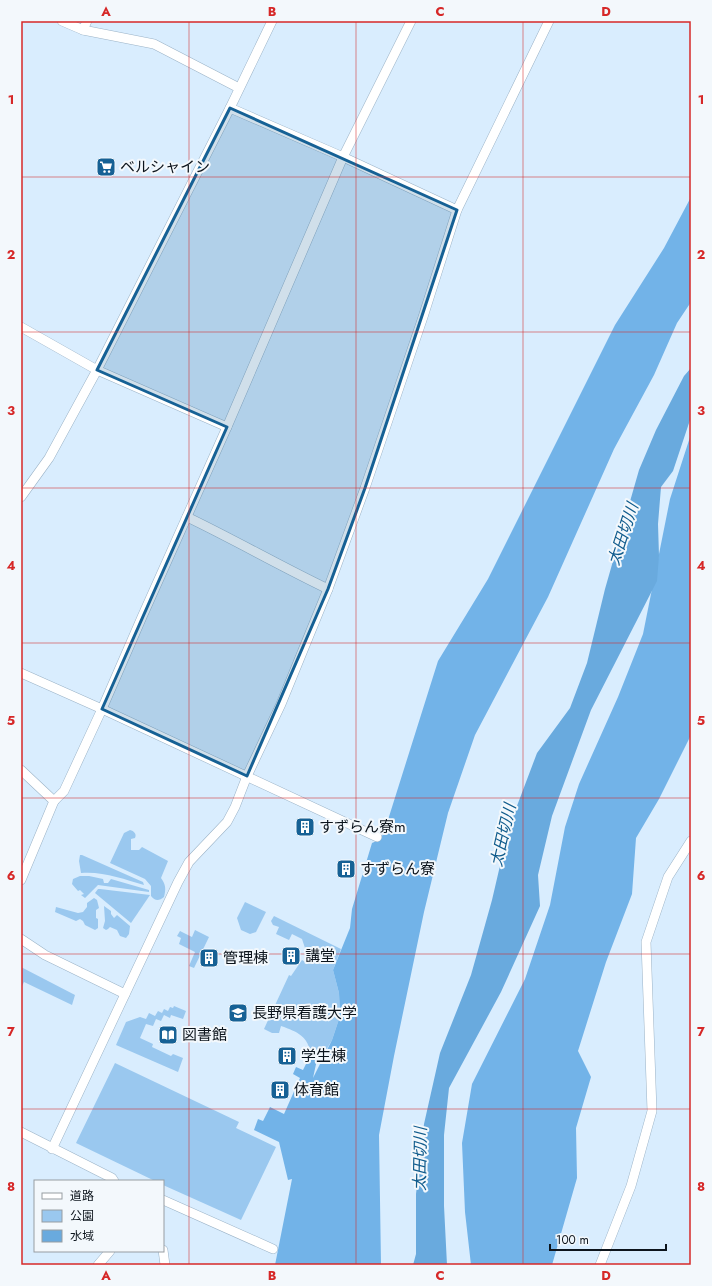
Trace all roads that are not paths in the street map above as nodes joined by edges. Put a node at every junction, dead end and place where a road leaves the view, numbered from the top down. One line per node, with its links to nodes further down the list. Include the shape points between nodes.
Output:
1 (62, 21): 6 (street)
2 (87, 21): 6 (street)
3 (272, 21): 7 (street)
4 (411, 21): 9 (street)
5 (549, 21): 10 (street)
6 (83, 30): 7 (street, via 154,44)
7 (239, 88): 8 (street)
8 (230, 108): 9 (street); 12 (street)
9 (343, 157): 10 (street); 13 (street)
10 (456, 210): 16 (street, via 423,318)
11 (21, 327): 12 (street)
12 (97, 370): 13 (street); 14 (street, via 50,458)
13 (227, 427): 15 (street)
14 (21, 497)
15 (187, 517): 16 (street); 18 (street)
16 (328, 589): 20 (street, via 281,704)
17 (21, 673): 18 (street)
18 (102, 709): 20 (street); 21 (street, via 64,791)
19 (21, 770): 21 (street)
20 (247, 776): 22 (street); 26 (street, via 227,822 189,862)
21 (54, 801): 24 (street)
22 (376, 837)
23 (691, 841): 36 (street, via 668,877 646,942 652,1111 631,1186)
24 (21, 880)
25 (21, 939): 26 (street, via 45,956)
26 (125, 994): 28 (street)
27 (21, 1132): 28 (street)
28 (52, 1149): 29 (street)
29 (115, 1180)
30 (164, 1200): 31 (street)
31 (273, 1249)
32 (109, 1252): 34 (street)
33 (163, 1252): 35 (street)
34 (98, 1265)
35 (165, 1265)
36 (600, 1265)

